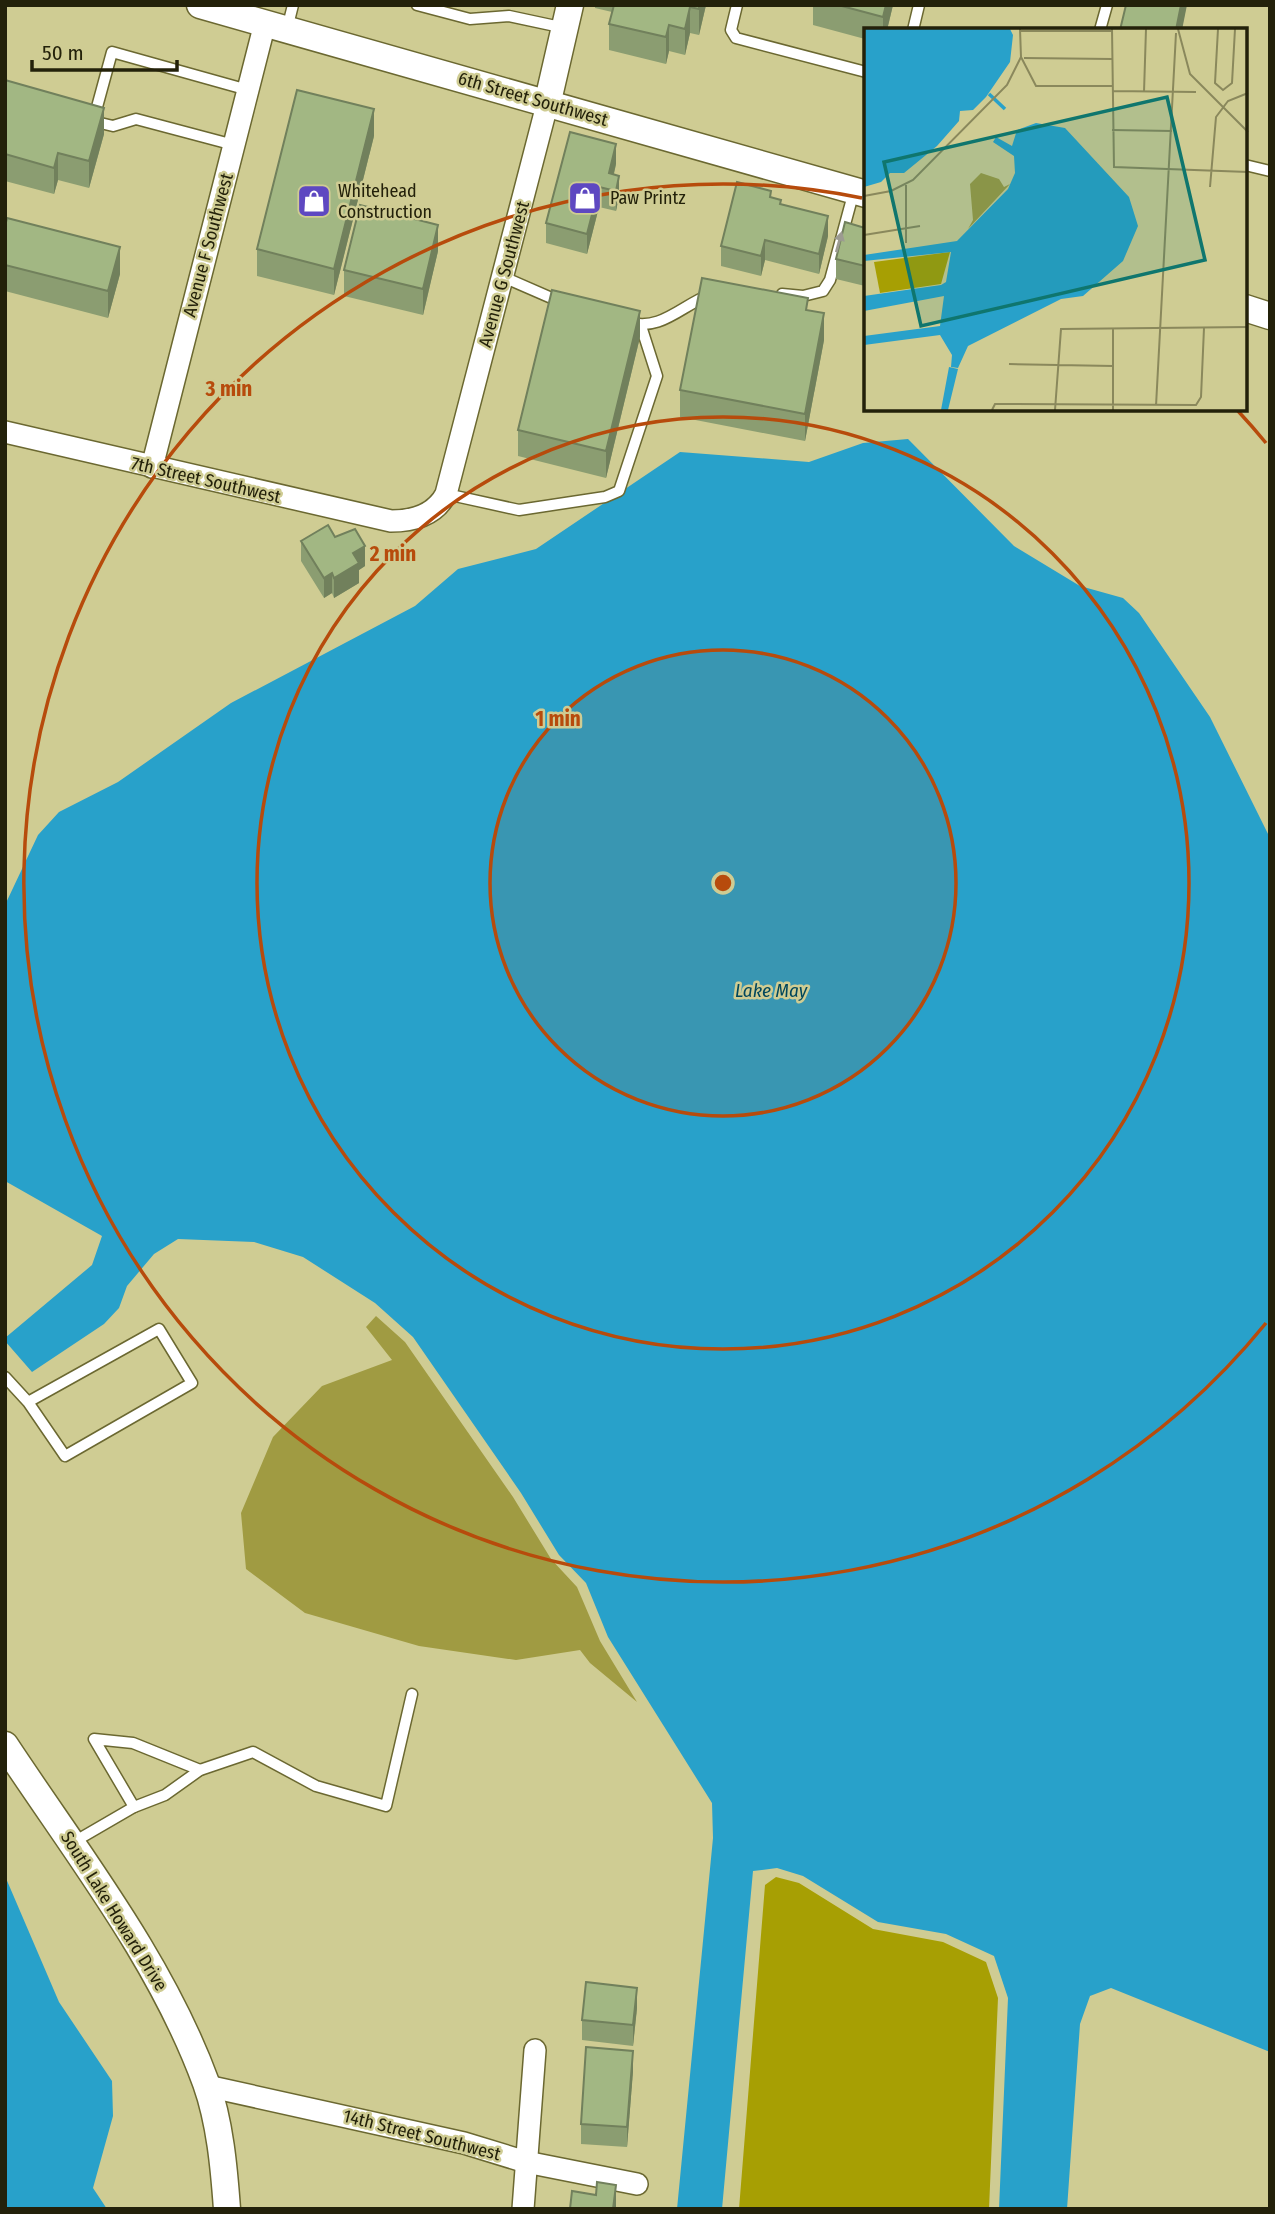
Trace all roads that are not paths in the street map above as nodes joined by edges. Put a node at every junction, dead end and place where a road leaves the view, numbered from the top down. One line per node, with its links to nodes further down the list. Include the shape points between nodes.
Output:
1 (200, 5): 8 (street, 6th Street Southwest)
2 (418, 5): 6 (lane, via 481,20)
3 (737, 5): 11 (lane, via 731,30 736,38)
4 (919, 5): 9 (lane)
5 (1107, 5): 10 (lane)
6 (510, 11): 7 (lane)
7 (568, 17): 13 (street, Avenue G Southwest)
8 (282, 19): 12 (street, Avenue F Southwest); 13 (street, 6th Street Southwest)
9 (913, 28)
10 (1101, 28)
11 (864, 71)
12 (248, 89): 15 (lane, via 112,52); 16 (street, Avenue F Southwest)
13 (547, 105): 19 (street, 6th Street Southwest); 20 (street, Avenue G Southwest)
14 (81, 117): 15 (lane)
15 (93, 121): 16 (lane, via 113,126 136,119)
16 (234, 145): 29 (street, Avenue F Southwest)
17 (1247, 165): 18 (lane)
18 (1270, 171)
19 (860, 192): 22 (lane, one-way to 19, via 803,296 823,291)
20 (501, 276): 23 (lane); 30 (street, Avenue G Southwest)
21 (716, 293): 27 (lane, via 668,319)
22 (776, 294)
23 (577, 307)
24 (1247, 309): 25 (street)
25 (1270, 316)
26 (615, 318): 27 (lane)
27 (640, 326): 30 (lane, via 657,376 619,491 519,510)
28 (5, 432): 29 (street, 7th Street Southwest)
29 (152, 467): 30 (street, 7th Street Southwest, via 408,521 432,512)
30 (446, 494)
31 (5, 1377): 32 (lane)
32 (29, 1402): 32 (lane, via 159,1329 192,1383 65,1456)
33 (412, 1694): 35 (lane, via 386,1806 316,1786 253,1752)
34 (5, 1745): 37 (street, South Lake Howard Drive)
35 (200, 1770): 36 (lane, via 165,1794); 36 (lane, via 133,1743 94,1739)
36 (134, 1807): 37 (lane)
37 (72, 1843): 39 (street, South Lake Howard Drive, via 182,2024)
38 (535, 2050): 40 (street)
39 (207, 2086): 40 (street, 14th Street Southwest, via 464,2143); 42 (street, South Lake Howard Drive, via 221,2149)
40 (526, 2162): 41 (street, 14th Street Southwest); 43 (street)
41 (637, 2184)
42 (227, 2209)
43 (523, 2209)

